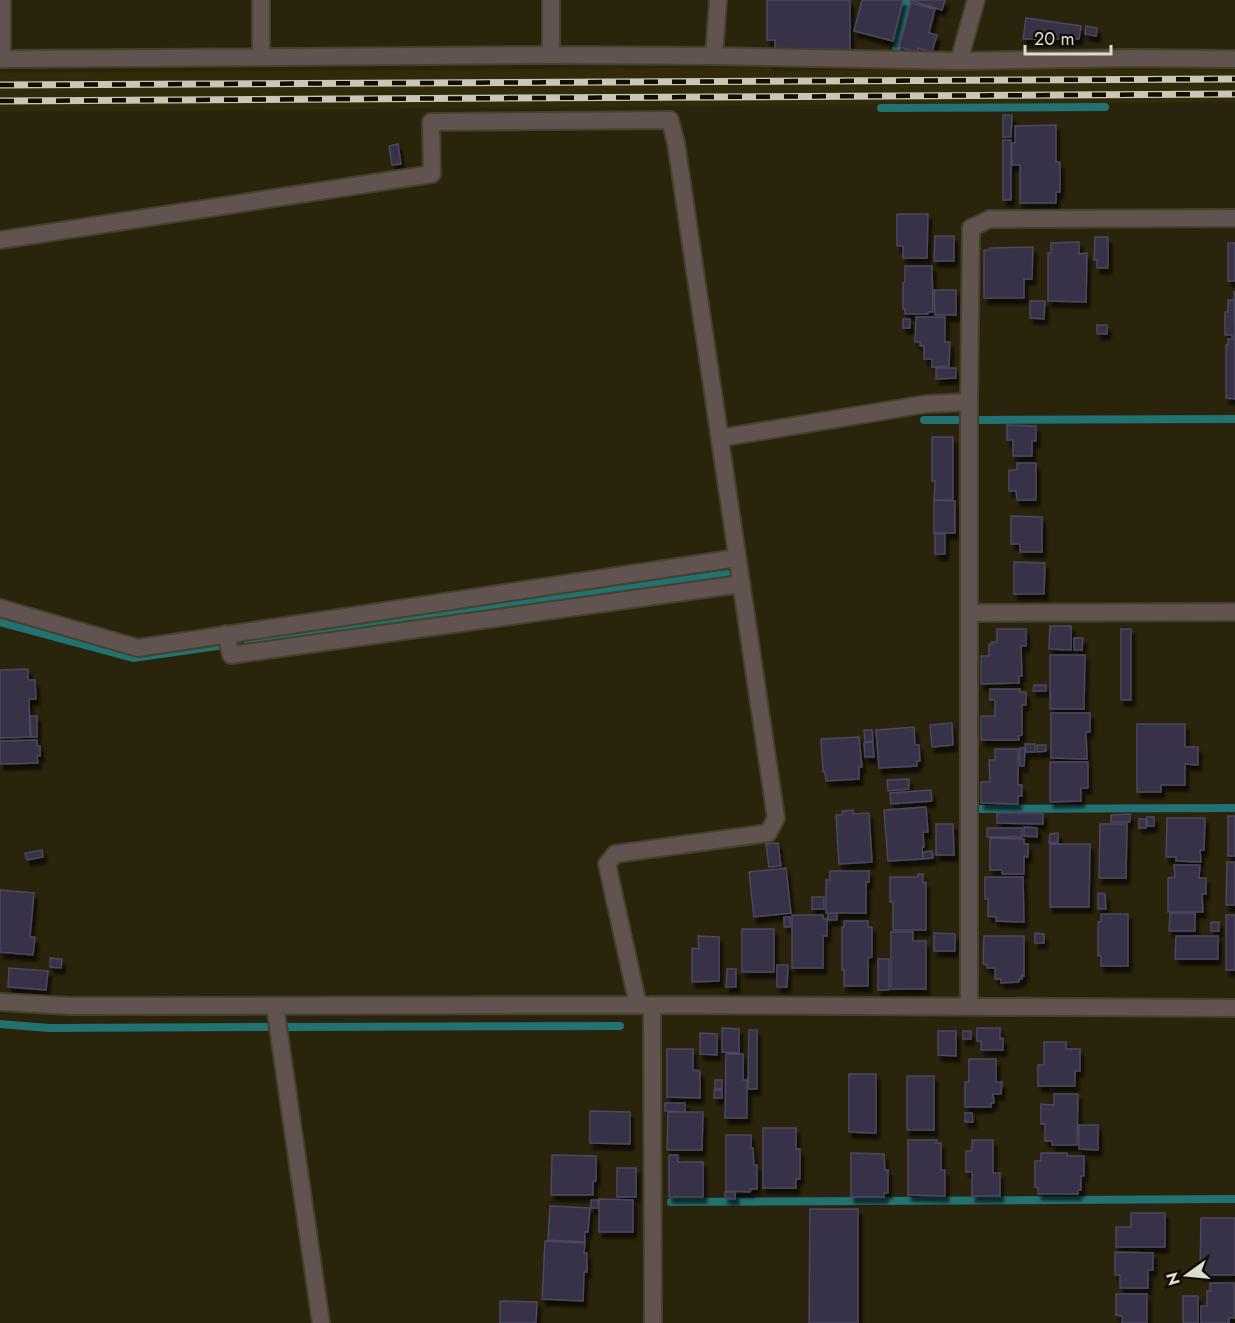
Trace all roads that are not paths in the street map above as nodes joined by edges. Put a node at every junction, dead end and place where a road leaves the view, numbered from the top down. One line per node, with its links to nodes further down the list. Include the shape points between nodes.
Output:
1 (2, 0): 9 (street)
2 (261, 0): 8 (street)
3 (551, 0): 6 (street)
4 (718, 0): 7 (street)
5 (976, 0): 11 (street)
6 (551, 55): 7 (street); 8 (street)
7 (714, 56): 11 (street)
8 (261, 57): 9 (street)
9 (1, 59)
10 (1235, 59): 11 (street)
11 (959, 62)
12 (1235, 218): 14 (street, via 990,219 971,228)
13 (0, 240): 15 (street, via 432,174 431,122 670,120)
14 (969, 402): 15 (street, via 926,404); 20 (street)
15 (720, 438): 16 (street)
16 (737, 558): 17 (street); 21 (street)
17 (741, 584): 21 (street, via 231,655); 23 (street, via 776,818 768,833 615,854 607,864)
18 (0, 608): 21 (street, via 138,648)
19 (1235, 612): 20 (street)
20 (969, 613): 25 (street)
21 (226, 634)
22 (0, 1002): 24 (street)
23 (645, 1005): 24 (street); 25 (street); 28 (street)
24 (275, 1006): 27 (street)
25 (969, 1006): 26 (street)
26 (1235, 1008)
27 (321, 1323)
28 (653, 1323)

